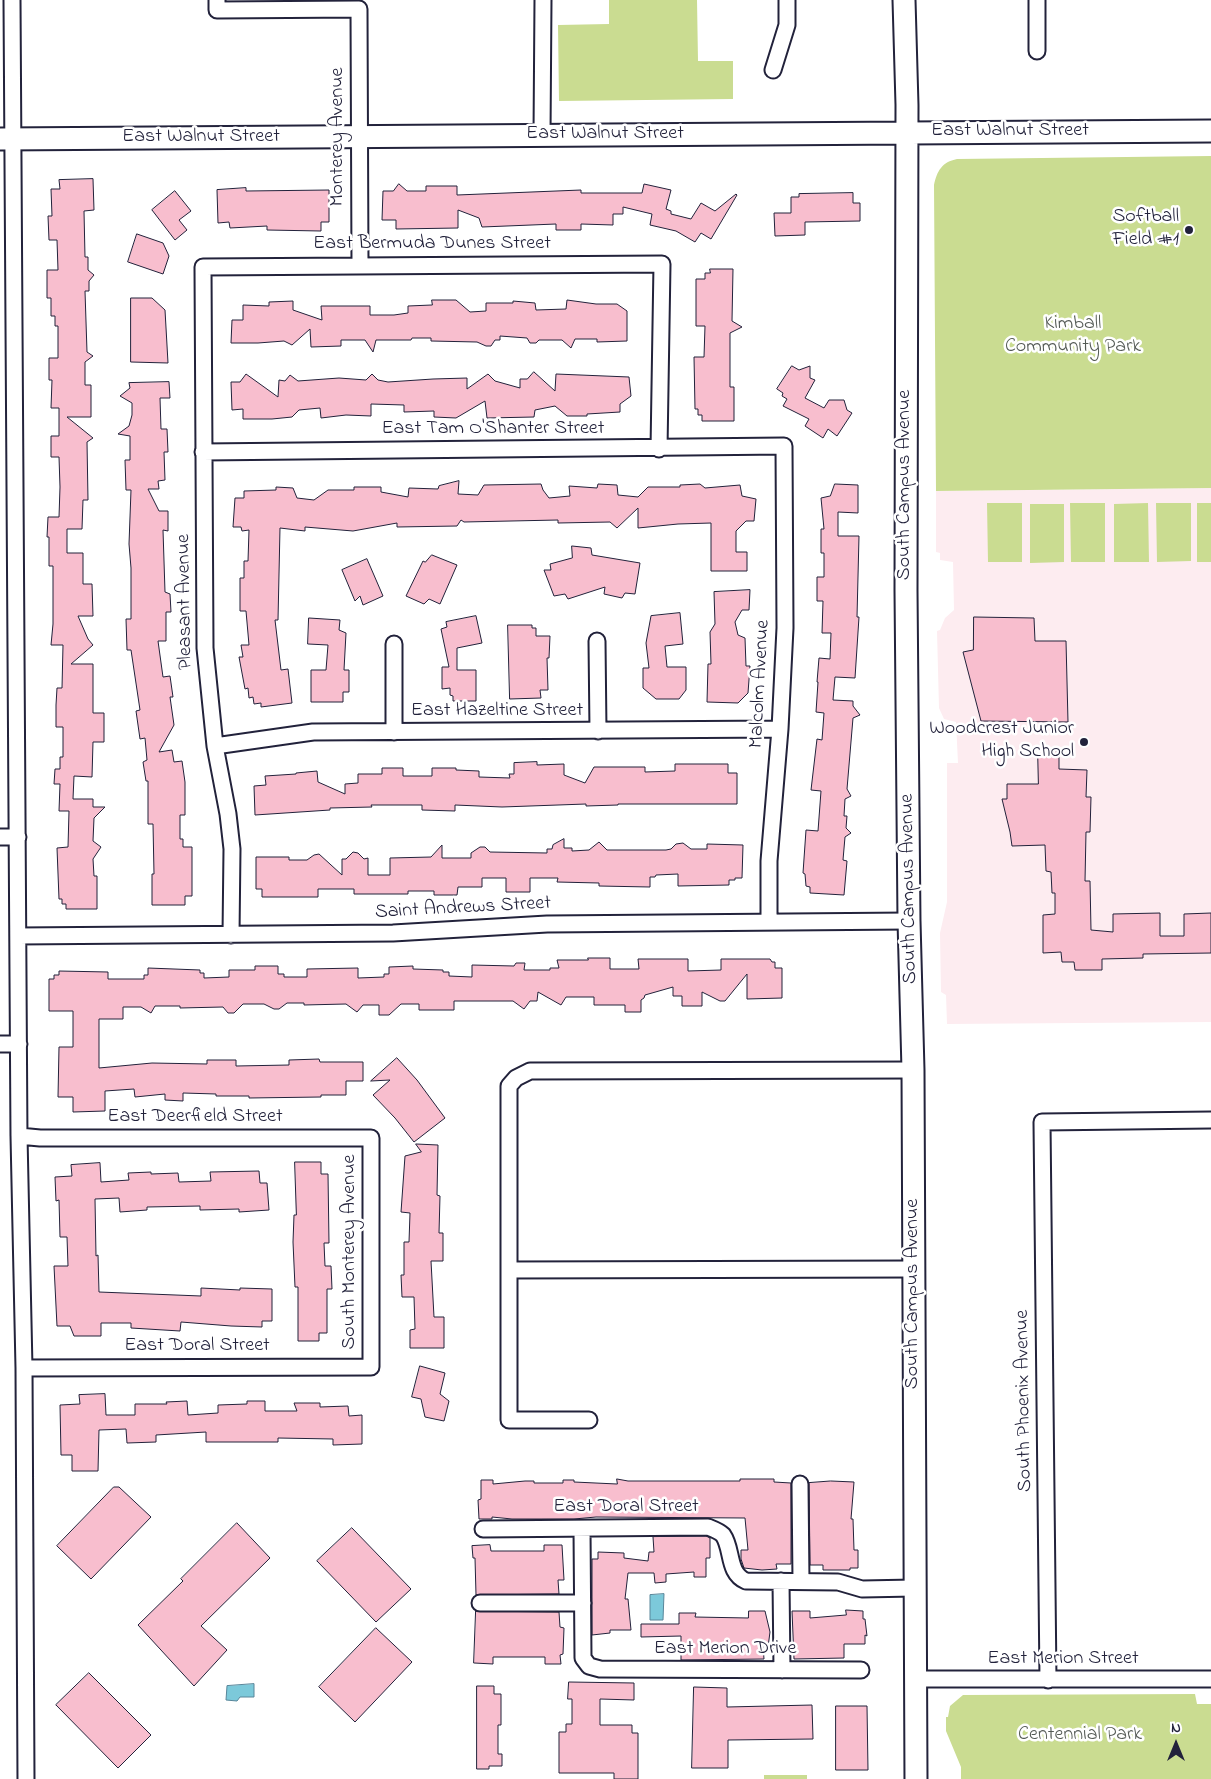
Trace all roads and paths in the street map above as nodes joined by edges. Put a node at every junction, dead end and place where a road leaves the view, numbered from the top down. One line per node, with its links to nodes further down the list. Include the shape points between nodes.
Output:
1 (12, 0): 13 (street)
2 (543, 0): 11 (street)
3 (787, 0): 8 (street, via 787,25)
4 (904, 0): 10 (street, South Campus Avenue)
5 (1037, 0): 7 (street)
6 (217, 5): 12 (street, Monterey Avenue, via 359,9)
7 (1038, 51)
8 (774, 70)
9 (1211, 131): 10 (street, East Walnut Street)
10 (907, 132): 11 (street, East Walnut Street); 28 (street, South Campus Avenue)
11 (542, 135): 12 (street, East Walnut Street)
12 (359, 137): 13 (street, East Walnut Street); 14 (street, Monterey Avenue)
13 (6, 139): 16 (street)
14 (360, 266): 15 (street, East Bermuda Dunes Street); 18 (street, East Bermuda Dunes Street, via 662,264)
15 (203, 267): 19 (street, Pleasant Avenue)
16 (7, 440): 27 (street)
17 (784, 446): 18 (street, East Tam O'Shanter Street); 22 (street, Malcolm Avenue, via 785,628)
18 (659, 449): 19 (street, East Tam O'Shanter Street)
19 (203, 452): 25 (street, Pleasant Avenue, via 205,648)
20 (596, 641): 23 (street)
21 (394, 644): 24 (street)
22 (780, 729): 23 (street, East Hazeltine Street); 29 (street, Malcolm Avenue, via 768,862)
23 (598, 731): 24 (street, East Hazeltine Street)
24 (394, 732): 25 (street, East Hazeltine Street, via 313,732)
25 (215, 746): 30 (street, Pleasant Avenue, via 232,849)
26 (0, 837): 27 (street)
27 (18, 837): 31 (street)
28 (909, 921): 29 (street, Saint Andrews Street); 34 (street, South Campus Avenue)
29 (768, 922): 30 (street, Saint Andrews Street, via 547,924 393,933)
30 (232, 935): 31 (street, Saint Andrews Street)
31 (18, 936): 33 (street)
32 (0, 1044): 33 (street)
33 (19, 1044): 36 (street)
34 (912, 1070): 38 (street, South Campus Avenue); 39 (street, via 530,1071 523,1074 509,1086)
35 (1211, 1120): 54 (street, South Phoenix Avenue, via 1042,1122)
36 (19, 1136): 37 (street, East Deerfield Street); 41 (street)
37 (370, 1138): 40 (street, South Monterey Avenue)
38 (914, 1269): 39 (street); 48 (street, South Campus Avenue)
39 (509, 1270): 42 (street, via 509,1420)
40 (370, 1367): 41 (street, East Doral Street)
41 (24, 1368): 56 (street)
42 (589, 1420)
43 (800, 1484): 47 (street)
44 (582, 1528): 45 (street, East Doral Street); 46 (street, East Doral Street, via 708,1527 723,1535 735,1573 740,1579); 49 (street)
45 (484, 1529)
46 (781, 1581): 47 (street, East Doral Street); 51 (street)
47 (801, 1581): 48 (street, East Doral Street, via 838,1582 862,1589)
48 (914, 1588): 53 (street, South Campus Avenue)
49 (583, 1603): 50 (street); 51 (street, East Merion Drive, via 583,1658 589,1666 600,1669)
50 (480, 1604)
51 (782, 1670): 52 (street, East Merion Drive)
52 (861, 1670)
53 (915, 1679): 54 (street, East Merion Street); 57 (street, South Campus Avenue)
54 (1048, 1680): 55 (street, East Merion Street)
55 (1211, 1680)
56 (26, 1779)
57 (916, 1779)

